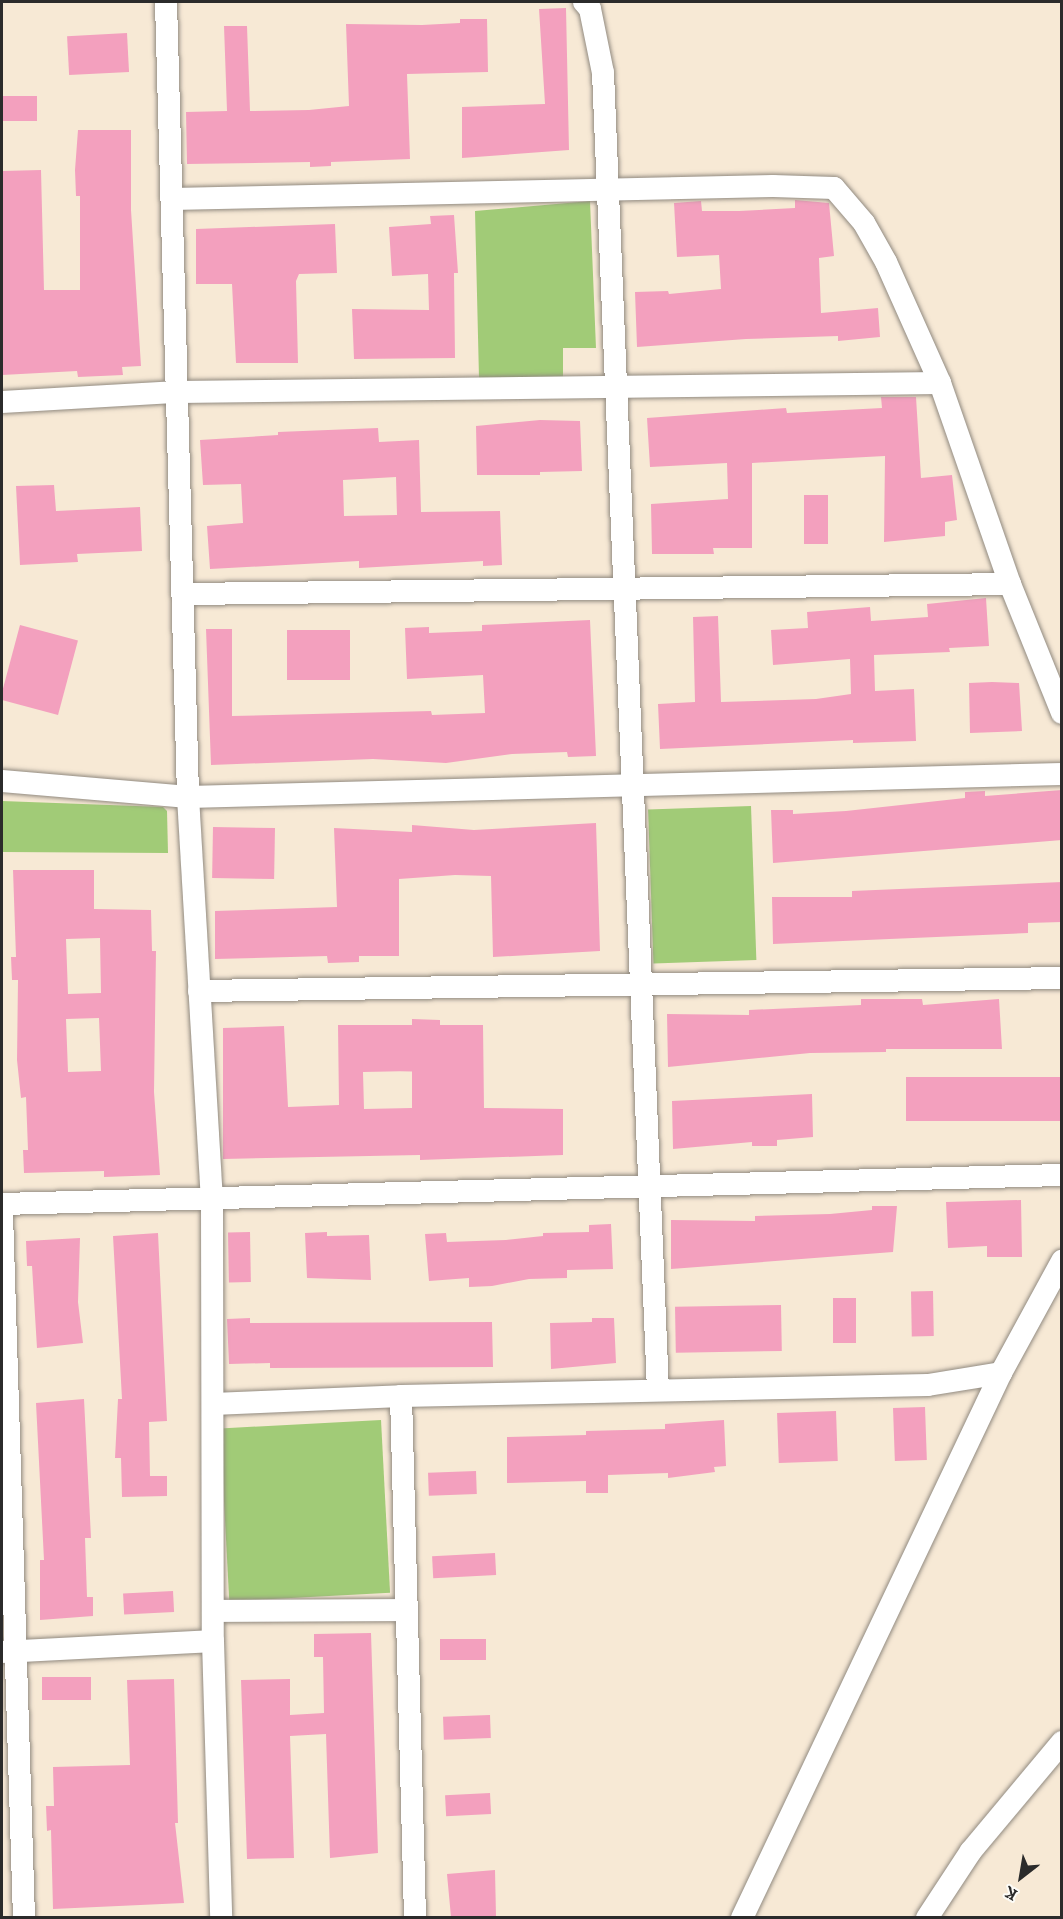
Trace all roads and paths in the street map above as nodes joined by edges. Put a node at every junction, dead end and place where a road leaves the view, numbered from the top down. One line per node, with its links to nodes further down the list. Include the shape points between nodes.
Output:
1 (166, 2): 4 (street)
2 (584, 2): 3 (street, via 590,9 603,73)
3 (609, 189): 4 (street); 5 (street, via 834,188 864,224 886,262); 6 (street)
4 (172, 199): 7 (street)
5 (940, 383): 6 (street); 9 (street)
6 (617, 387): 7 (street); 10 (street)
7 (178, 392): 8 (street); 11 (street)
8 (2, 402)
9 (1010, 584): 10 (street); 12 (street)
10 (624, 588): 11 (street); 15 (street)
11 (184, 594): 16 (street)
12 (1062, 712)
13 (1062, 774): 15 (street)
14 (2, 781): 16 (street)
15 (632, 785): 16 (street); 18 (street)
16 (188, 797): 19 (street)
17 (1062, 978): 18 (street)
18 (638, 984): 19 (street); 21 (street)
19 (199, 991): 22 (street)
20 (1062, 1175): 21 (street)
21 (648, 1188): 22 (street); 27 (street)
22 (212, 1201): 23 (street); 29 (street)
23 (2, 1204)
24 (2, 1214): 33 (street)
25 (1062, 1261): 26 (street)
26 (1001, 1373): 27 (street, via 928,1384); 38 (street)
27 (658, 1390): 28 (street)
28 (401, 1396): 29 (street); 30 (street)
29 (213, 1404): 31 (street)
30 (405, 1610): 31 (street); 37 (street)
31 (213, 1611): 32 (street)
32 (213, 1641): 33 (street); 36 (street)
33 (9, 1652): 35 (street)
34 (1062, 1742): 39 (street, via 971,1851)
35 (24, 1917)
36 (221, 1917)
37 (415, 1917)
38 (742, 1917)
39 (927, 1917)

